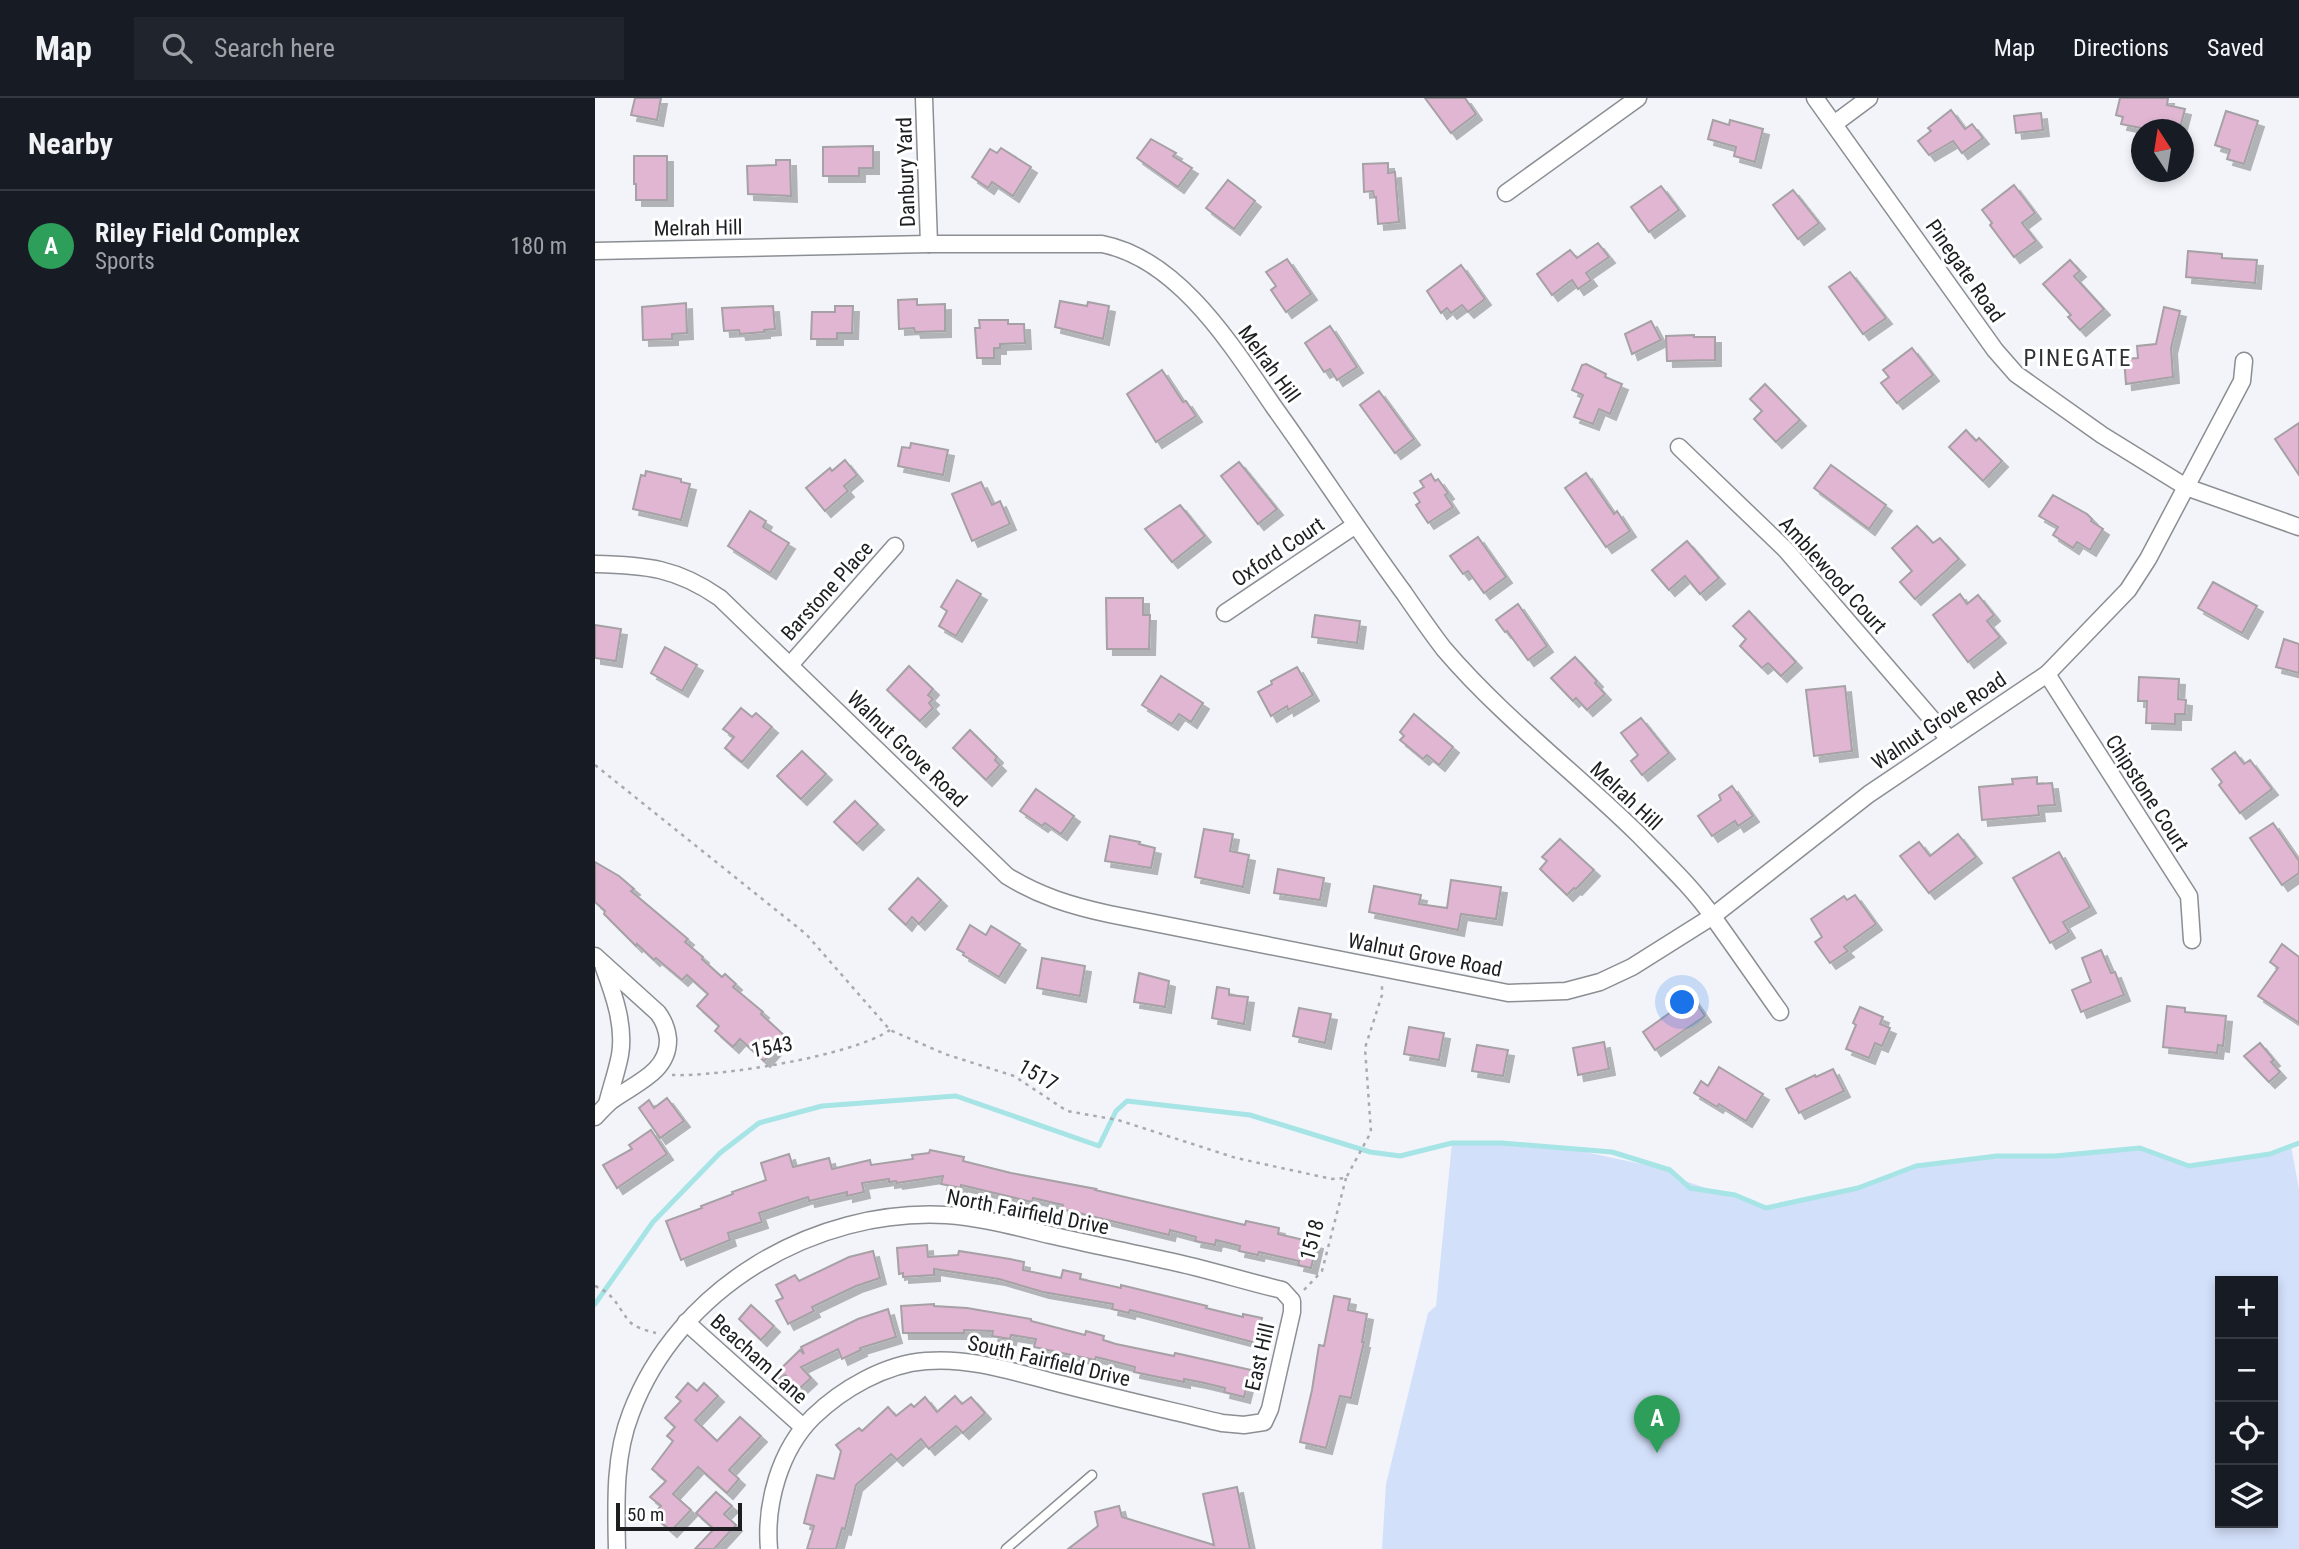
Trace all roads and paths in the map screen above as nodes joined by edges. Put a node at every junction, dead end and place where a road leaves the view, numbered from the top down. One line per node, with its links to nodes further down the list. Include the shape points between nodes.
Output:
1 (924, 98): 7 (street, Danbury Yard)
2 (1639, 98): 6 (street)
3 (1815, 98): 5 (street, Pinegate Road)
4 (1869, 98): 5 (street)
5 (1834, 124): 11 (street, Pinegate Road, via 2016,374)
6 (1506, 193)
7 (929, 244): 8 (street, Melrah Hill); 12 (street, Melrah Hill, via 1102,244 1119,247 1159,269 1228,342)
8 (595, 251)
9 (2243, 361): 11 (street, Walnut Grove Road, via 2242,381)
10 (1679, 447): 19 (street, Amblewood Court, via 1786,550)
11 (2186, 487): 13 (street, Pinegate Road); 18 (street, Walnut Grove Road, via 2128,590)
12 (1354, 526): 16 (street, Oxford Court); 21 (street, Melrah Hill, via 1443,648 1485,694 1638,835)
13 (2299, 527)
14 (895, 546): 17 (street, Barstone Place)
15 (595, 564): 17 (street, Walnut Grove Road, via 652,566 700,584)
16 (1225, 613)
17 (790, 665): 24 (street, Walnut Grove Road, via 1007,876 1026,888 1084,909)
18 (2047, 674): 19 (street, Walnut Grove Road); 22 (street, Chipstone Court, via 2189,896)
19 (1949, 739): 21 (street, Walnut Grove Road, via 1869,794)
20 (595, 765): 26 (path, 1517, via 806,933)
21 (1713, 916): 24 (street, Walnut Grove Road, via 1632,967 1566,991 1508,993); 25 (street, Melrah Hill)
22 (2192, 940)
23 (599, 961): 27 (street, via 664,1022 668,1048); 28 (street, via 621,1031 621,1053)
24 (1383, 968): 30 (path, via 1382,995 1365,1048 1371,1132)
25 (1780, 1012)
26 (890, 1030): 27 (path, 1543, via 843,1049 761,1065 674,1075); 30 (path, 1517, via 1014,1076 1067,1111 1118,1119 1236,1158)
27 (655, 1072): 28 (street)
28 (607, 1104): 29 (street)
29 (595, 1117)
30 (1346, 1178): 32 (path, 1518, via 1322,1270)
31 (595, 1286): 34 (path, via 617,1301 632,1324)
32 (1292, 1301): 33 (street, North Fairfield Drive, via 1282,1290 1169,1261 949,1215 903,1215 806,1238 771,1255 742,1272); 35 (street, East Hill)
33 (686, 1322): 34 (street, North Fairfield Drive); 36 (street, Beacham Lane)
34 (672, 1337): 38 (street, North Fairfield Drive, via 641,1389 620,1452)
35 (1264, 1422): 36 (street, South Fairfield Drive, via 1222,1423 953,1360 889,1369 855,1385)
36 (803, 1427): 39 (street, South Fairfield Drive, via 775,1486)
37 (1092, 1475): 40 (lane)
38 (617, 1549)
39 (769, 1549)
40 (1006, 1549)

